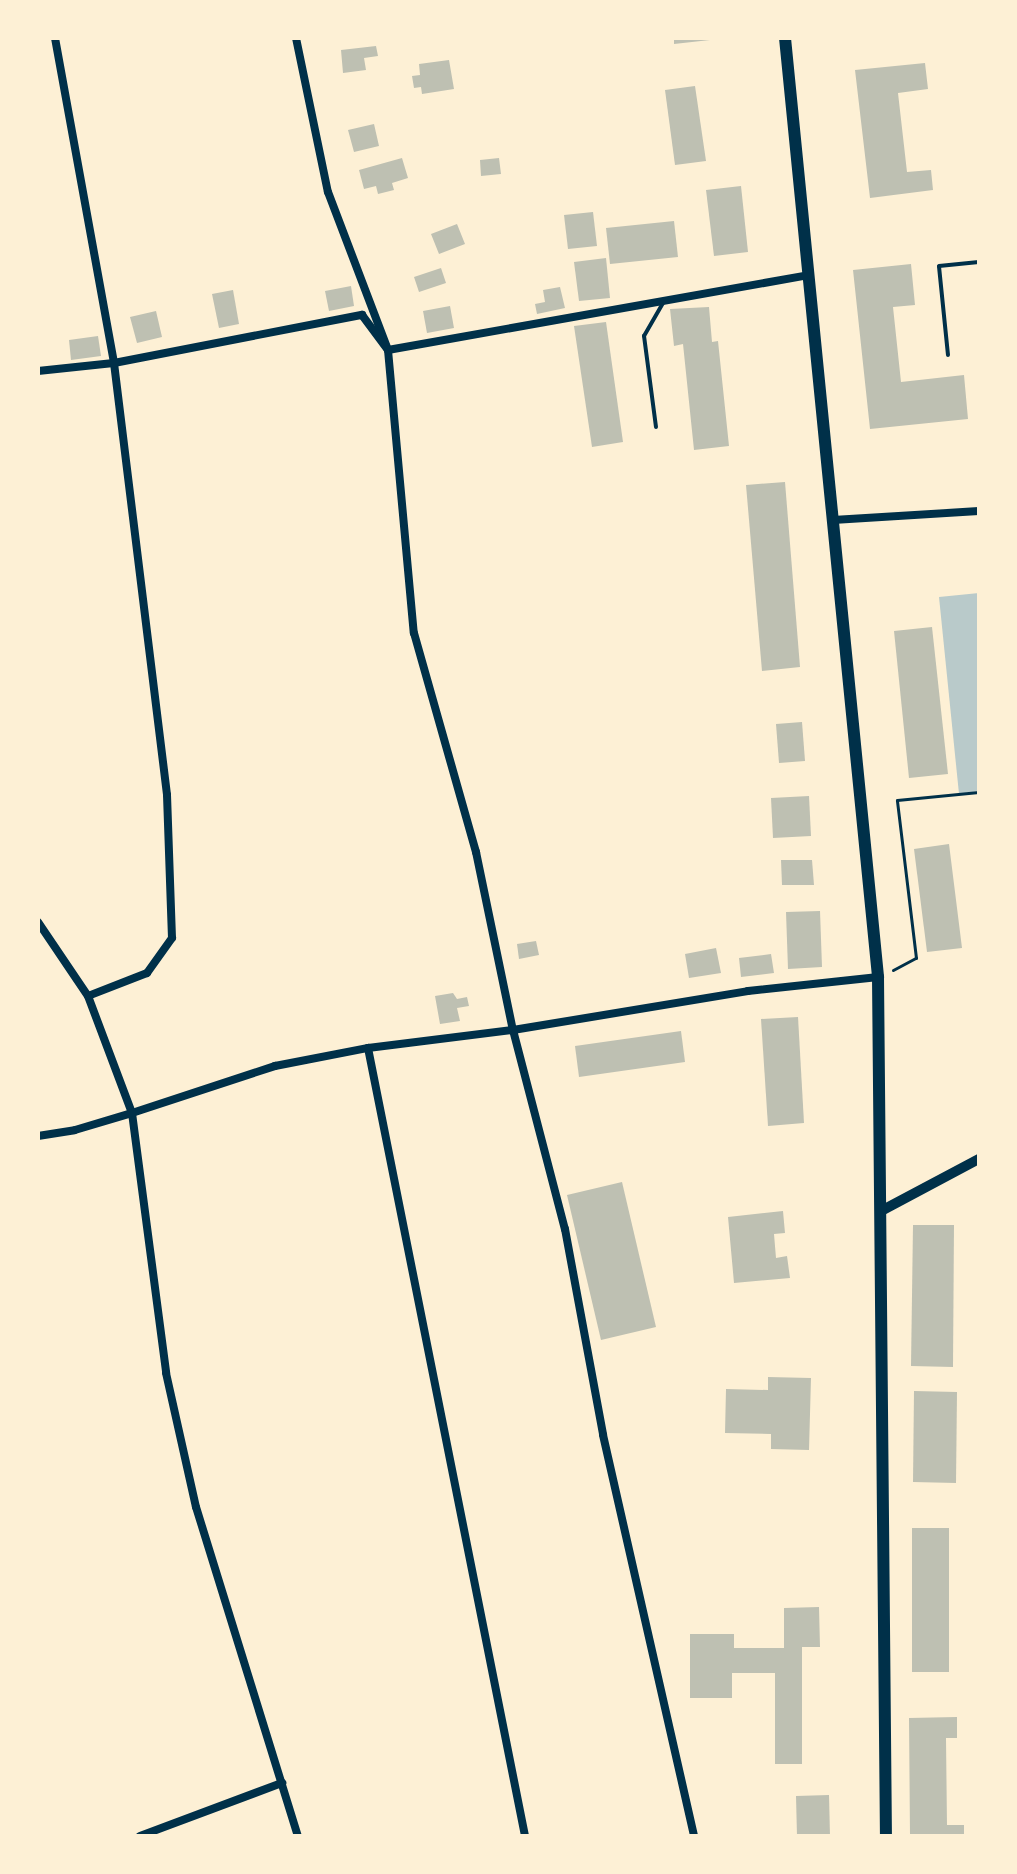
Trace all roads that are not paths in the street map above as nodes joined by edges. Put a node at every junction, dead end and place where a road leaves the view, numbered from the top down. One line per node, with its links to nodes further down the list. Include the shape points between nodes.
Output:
1 (55, 38): 9 (street)
2 (296, 38): 7 (street, via 328,192)
3 (785, 38): 5 (main road)
4 (979, 262): 8 (lane, via 939,266)
5 (808, 275): 6 (street); 13 (main road)
6 (664, 301): 7 (street); 11 (lane, via 644,336)
7 (388, 350): 9 (street, via 362,315); 17 (street, via 414,633 476,852)
8 (948, 355)
9 (114, 363): 10 (street); 16 (street, via 167,795 172,938 147,973)
10 (38, 371)
11 (656, 427)
12 (979, 511): 13 (street)
13 (833, 520): 15 (main road)
14 (38, 922): 16 (street)
15 (878, 977): 17 (street, via 748,991); 22 (main road)
16 (88, 996): 19 (street)
17 (513, 1030): 18 (street); 27 (street, via 565,1229 603,1435)
18 (368, 1048): 19 (street, via 275,1066); 26 (street)
19 (132, 1113): 20 (street); 23 (street, via 166,1373 196,1507)
20 (38, 1136)
21 (979, 1159): 22 (street)
22 (881, 1211): 28 (main road)
23 (282, 1783): 24 (street); 25 (street)
24 (140, 1836)
25 (298, 1836)
26 (525, 1836)
27 (694, 1836)
28 (886, 1836)

